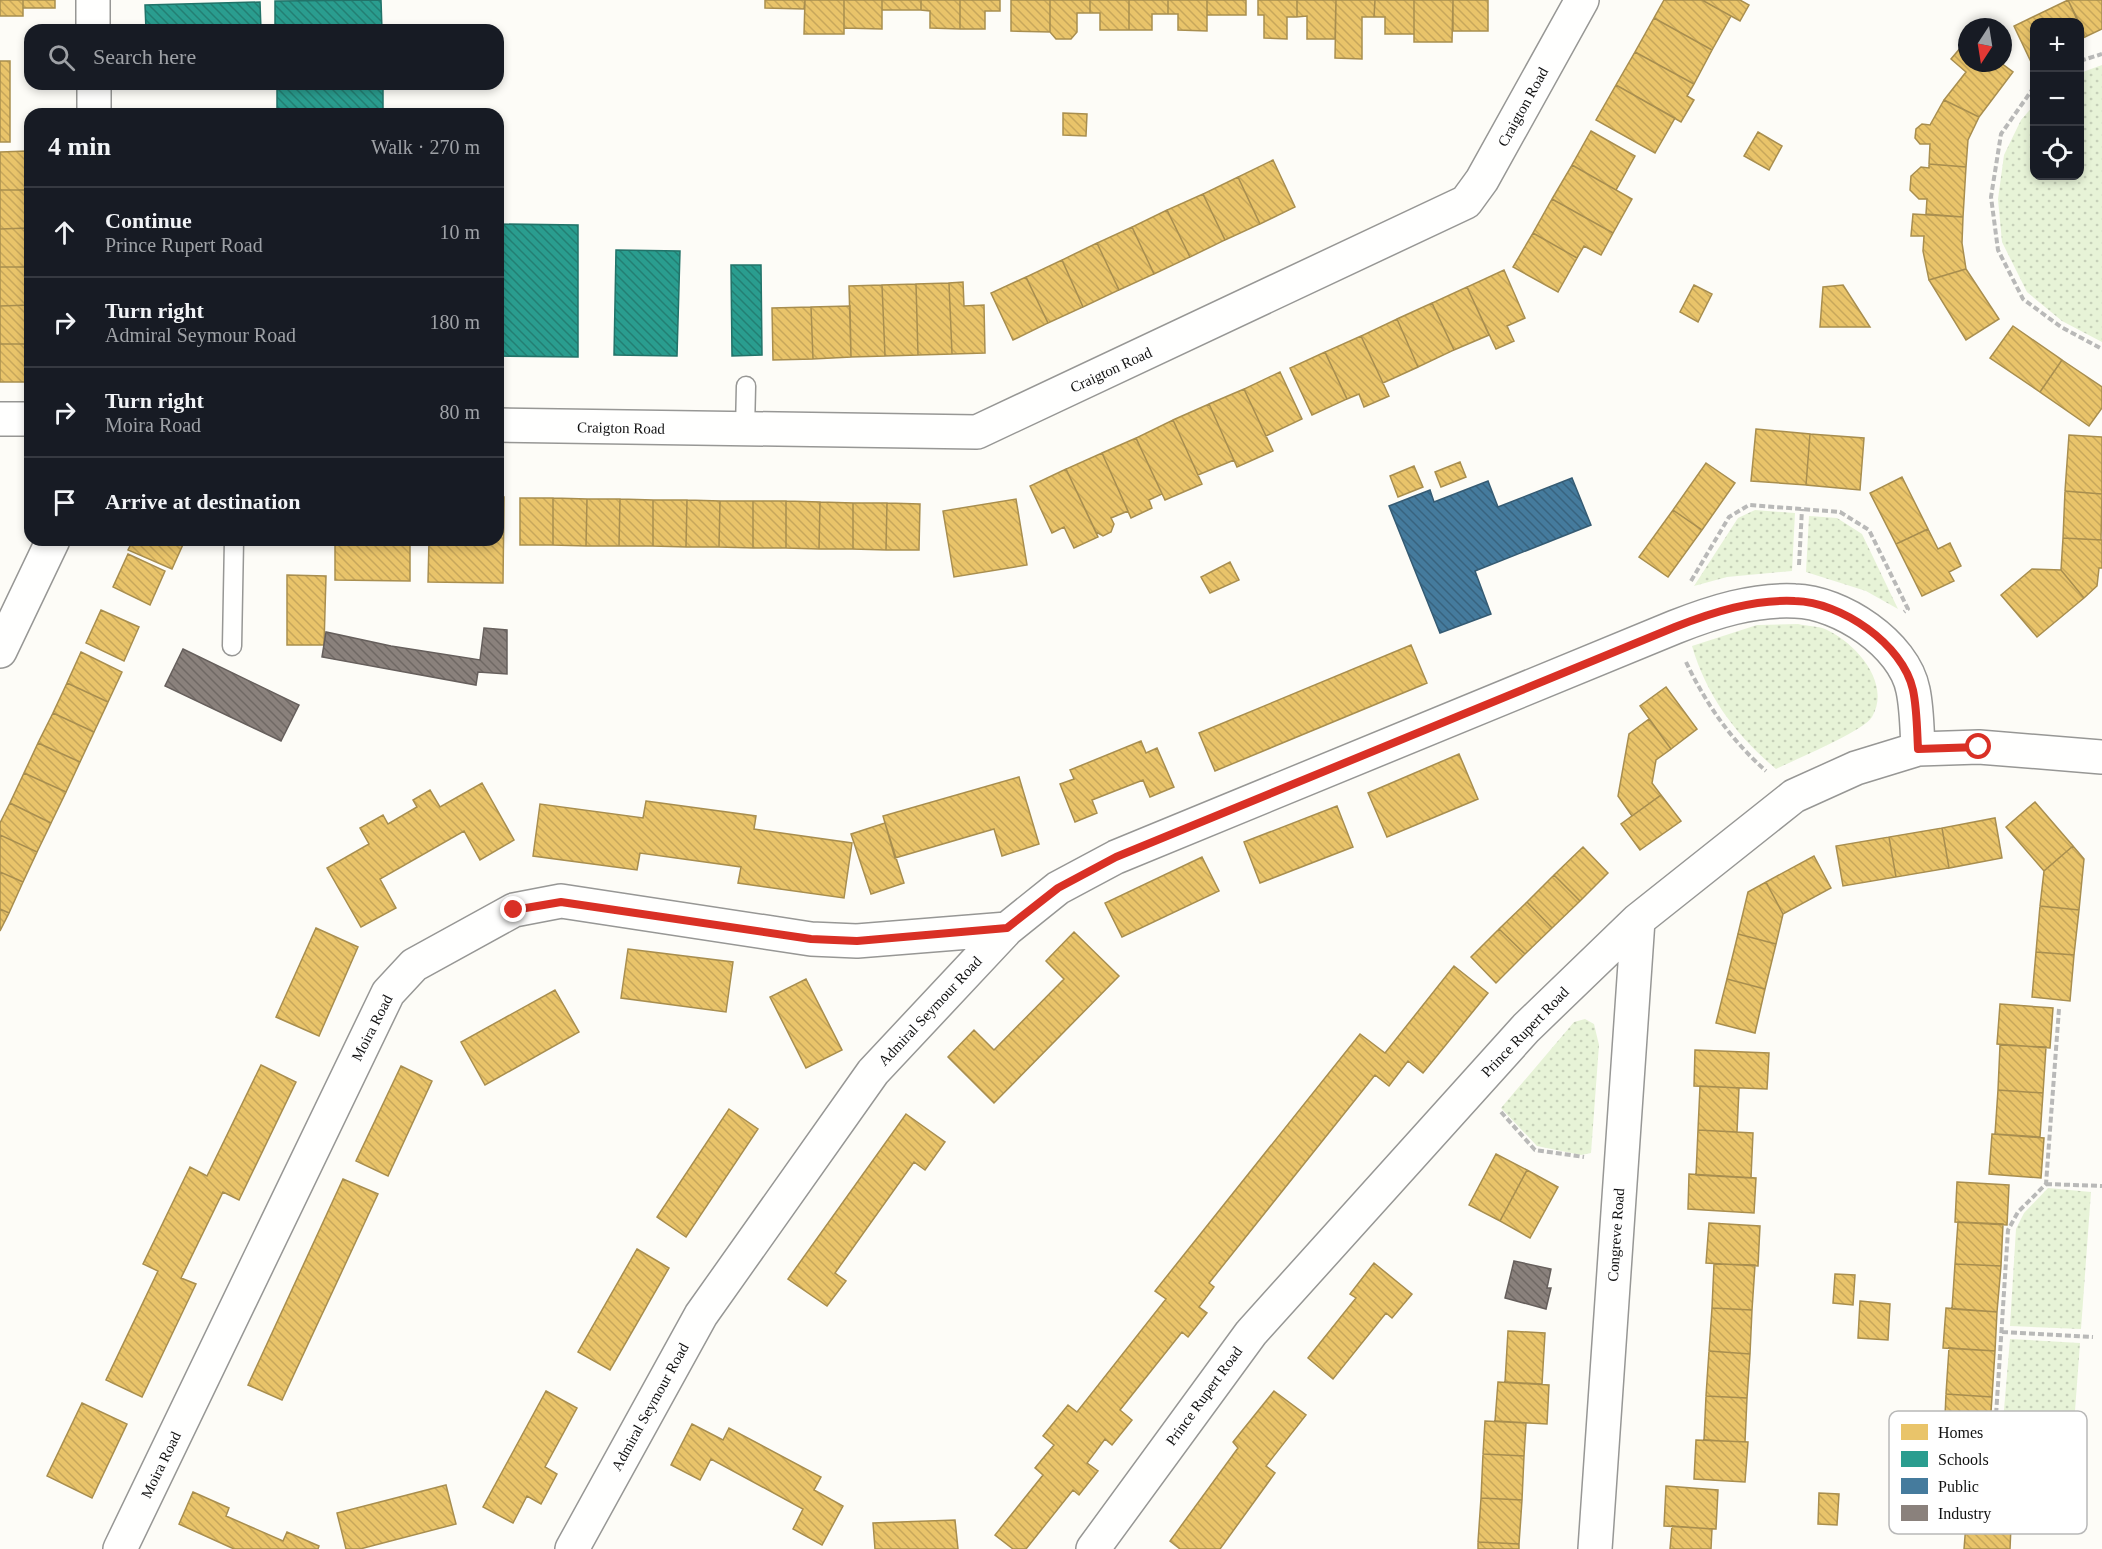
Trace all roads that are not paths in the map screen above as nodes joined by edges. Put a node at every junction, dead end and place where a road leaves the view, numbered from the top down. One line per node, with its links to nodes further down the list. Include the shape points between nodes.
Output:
1 (93, 0): 3 (street)
2 (1582, 0): 10 (street, Craigton Road, via 1482,180 1466,202 1443,215 977,432)
3 (93, 24)
4 (94, 90): 5 (street)
5 (94, 108)
6 (746, 386): 10 (lane)
7 (0, 418): 8 (street)
8 (24, 419)
9 (504, 425): 10 (street, Craigton Road)
10 (745, 430)
11 (51, 546): 14 (street)
12 (234, 546): 13 (lane)
13 (232, 646)
14 (0, 651)
15 (1918, 749): 16 (street, Prince Rupert Road, via 1979,747); 17 (street, Prince Rupert Road, via 1856,768 1794,796); 18 (street, Admiral Seymour Road, via 1913,689 1902,663 1877,635 1840,612 1797,601 1740,606 1685,623 1116,857 1058,888)
16 (2102, 757)
17 (1638, 921): 21 (street, Prince Rupert Road, via 1526,1028 1251,1333); 22 (street, Congreve Road)
18 (1007, 928): 19 (street, Moira Road, via 857,941 811,939 561,902 514,910 414,965 388,993); 20 (street, Admiral Seymour Road, via 873,1072 708,1305)
19 (120, 1549)
20 (572, 1549)
21 (1093, 1549)
22 (1594, 1549)

